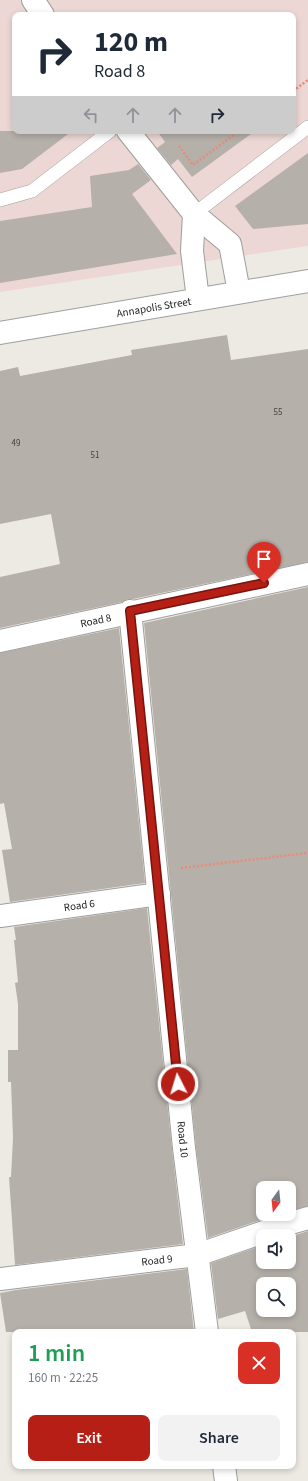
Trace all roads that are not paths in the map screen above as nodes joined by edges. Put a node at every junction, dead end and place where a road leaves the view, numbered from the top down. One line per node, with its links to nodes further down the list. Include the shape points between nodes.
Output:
1 (32, 0): 2 (street)
2 (42, 12)
3 (308, 127): 7 (lane)
4 (106, 134): 6 (lane, via 32,191)
5 (130, 134): 7 (street)
6 (0, 200)
7 (194, 214): 9 (street, via 230,244); 10 (street, via 192,251)
8 (308, 281): 9 (street, Annapolis Street)
9 (239, 292): 10 (street, Annapolis Street)
10 (198, 299): 11 (street, Annapolis Street)
11 (0, 333)
12 (308, 574): 13 (street, Road 8)
13 (130, 611): 14 (street, Road 8); 15 (street, Road 10)
14 (0, 641)
15 (159, 894): 16 (street, Road 6); 18 (street, Road 10)
16 (0, 916)
17 (308, 1218): 18 (street, Road 9)
18 (197, 1255): 19 (street, Road 9); 20 (street, Road 10)
19 (0, 1279)
20 (207, 1329)
21 (224, 1469): 22 (street)
22 (226, 1481)

